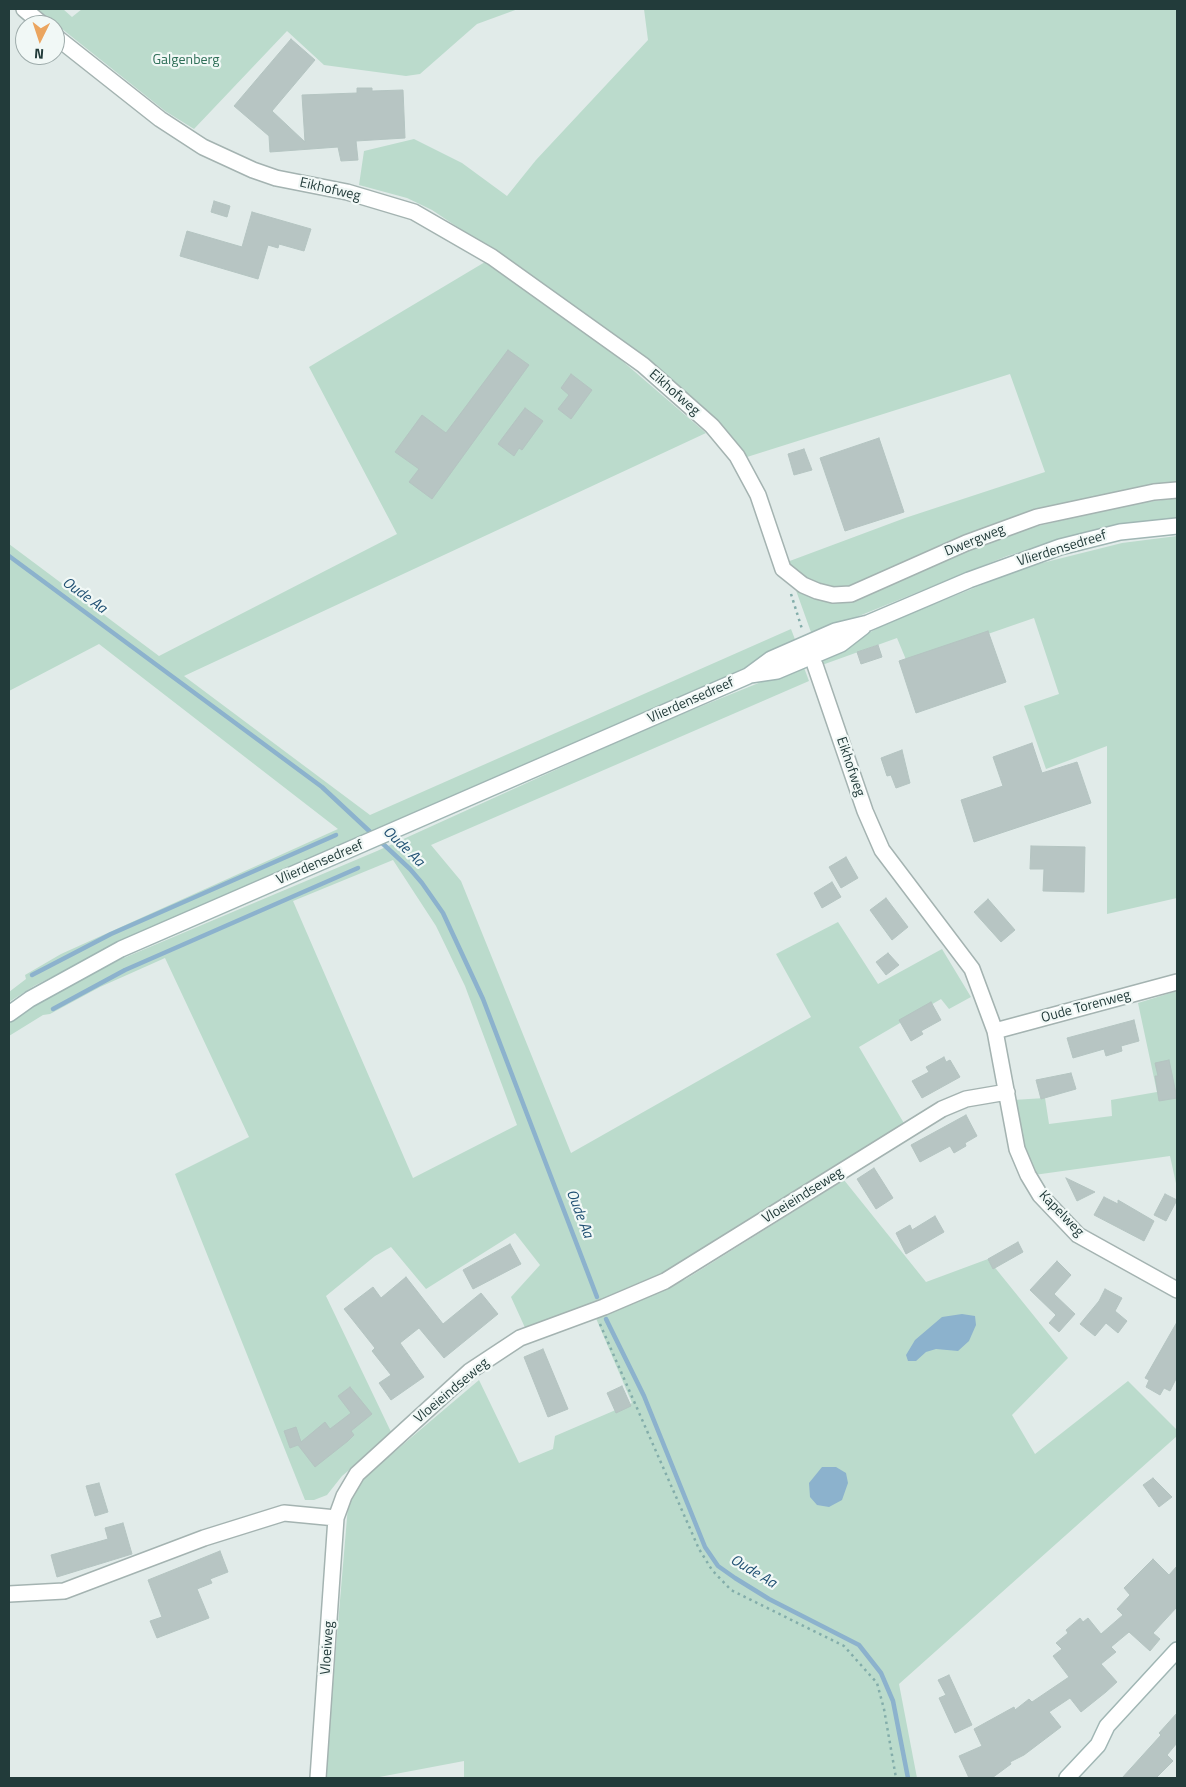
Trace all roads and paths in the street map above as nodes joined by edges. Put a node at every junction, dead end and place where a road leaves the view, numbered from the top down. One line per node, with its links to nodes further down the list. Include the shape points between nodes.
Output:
1 (65, 44): 4 (street, Eikhofweg, via 160,119 203,147 276,178 346,192 414,212 492,257 643,365 712,426 737,456 758,495)
2 (1177, 490): 4 (street, Dwergweg, via 1037,517 966,543 851,594 833,595 817,591 803,585)
3 (1177, 526): 5 (street, Vlierdensedreef, via 1120,532 1060,547 969,580)
4 (783, 569): 6 (path)
5 (868, 623): 6 (street, Vlierdensedreef); 8 (street, Vlierdensedreef, via 841,644 777,671)
6 (807, 642): 8 (street, Vlierdensedreef, via 771,659)
7 (815, 665): 11 (street, Eikhofweg, via 865,811 882,850 972,969)
8 (748, 676): 10 (street, Vlierdensedreef, via 121,948)
9 (1177, 982): 11 (street, Oude Torenweg)
10 (9, 1014)
11 (995, 1031): 12 (street, Kapelweg)
12 (1007, 1092): 13 (street, Kapelweg, via 1017,1149 1040,1195 1078,1235); 14 (street, Vloeieindseweg, via 966,1099 942,1109 665,1281)
13 (1177, 1290)
14 (594, 1311): 15 (street, Vloeieindseweg, via 520,1338 470,1371 357,1474); 19 (path, via 698,1549 731,1590 844,1646 877,1683)
15 (336, 1518): 16 (street, via 284,1513 204,1538 64,1591); 18 (street, Vloeiweg)
16 (9, 1594)
17 (1177, 1650): 20 (street, via 1107,1726 1098,1745)
18 (318, 1778)
19 (896, 1778)
20 (1068, 1778)

